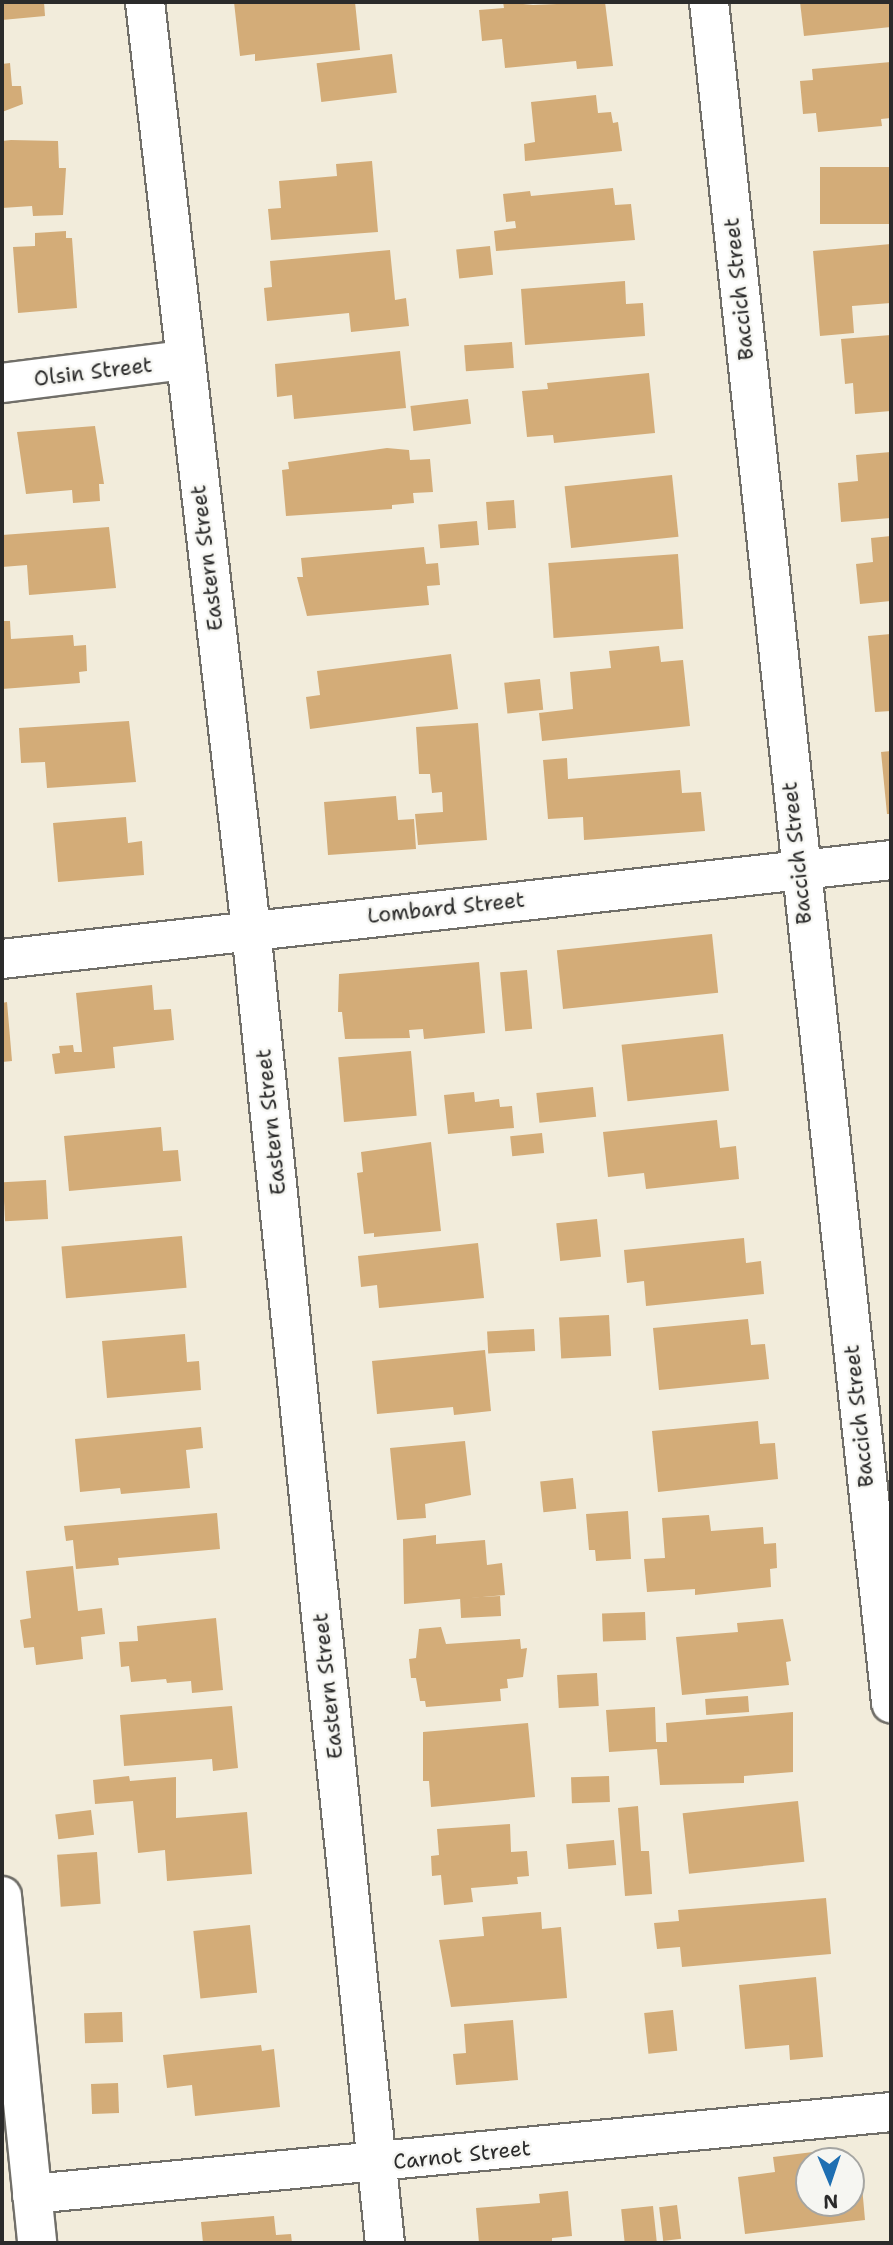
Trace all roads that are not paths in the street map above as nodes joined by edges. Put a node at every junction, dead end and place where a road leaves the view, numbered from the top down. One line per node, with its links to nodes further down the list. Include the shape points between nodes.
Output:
1 (145, 2): 3 (street, Eastern Street)
2 (709, 2): 6 (street, Baccich Street)
3 (184, 360): 4 (street, Olsin Street); 7 (street, Eastern Street)
4 (2, 383)
5 (891, 860): 6 (street, Lombard Street)
6 (799, 871): 7 (street, Lombard Street); 9 (street, Baccich Street)
7 (251, 929): 8 (street, Lombard Street); 12 (street, Eastern Street)
8 (2, 959)
9 (891, 1703)
10 (2, 1896): 13 (street)
11 (891, 2112): 12 (street, Carnot Street)
12 (377, 2164): 13 (street, Carnot Street); 15 (street, Eastern Street)
13 (32, 2194): 14 (street)
14 (37, 2243)
15 (385, 2243)

